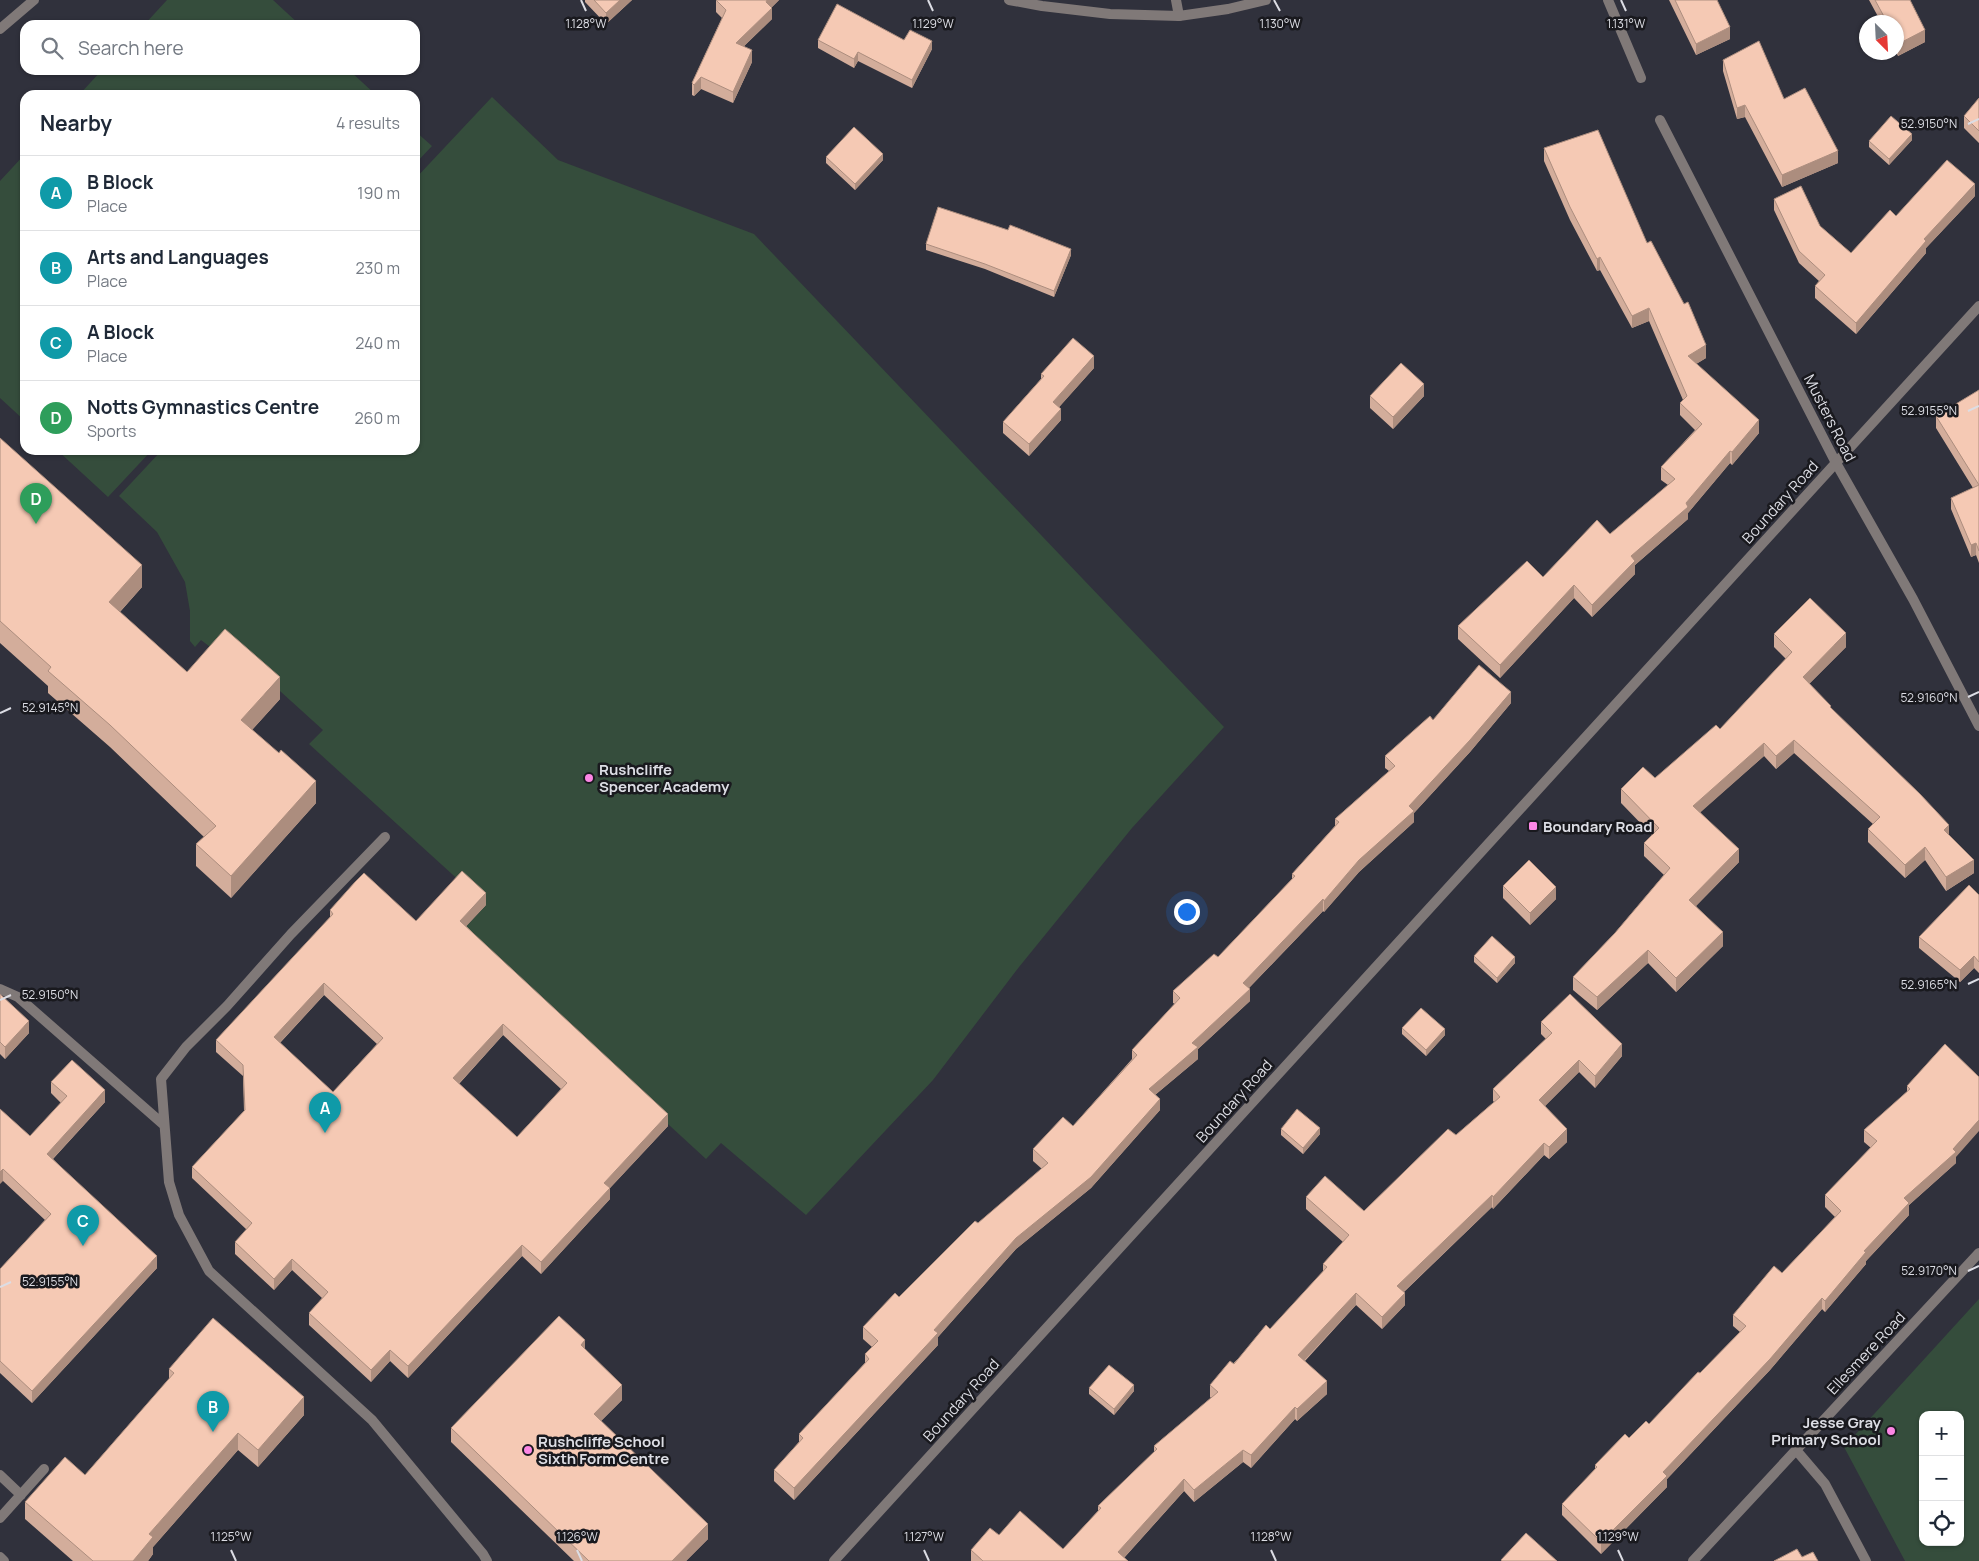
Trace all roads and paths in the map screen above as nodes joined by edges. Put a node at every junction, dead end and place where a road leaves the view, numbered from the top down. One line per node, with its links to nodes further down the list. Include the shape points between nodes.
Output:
1 (34, 0): 8 (street)
2 (1009, 0): 6 (street)
3 (1176, 0): 7 (street)
4 (1266, 0): 7 (street)
5 (1608, 0): 9 (street)
6 (1042, 3): 7 (street, via 1118,14)
7 (1179, 16)
8 (0, 29)
9 (1641, 78)
10 (1660, 120): 12 (street, Musters Road)
11 (1979, 306): 12 (street, Boundary Road)
12 (1836, 463): 13 (street, Musters Road, via 1913,598); 26 (street, Boundary Road)
13 (1979, 726)
14 (385, 836): 16 (street, via 186,1047 160,1079)
15 (0, 989): 16 (street, via 18,997)
16 (164, 1125): 25 (street, via 169,1182 178,1215 209,1271 372,1420)
17 (1979, 1253): 18 (street, Ellesmere Road)
18 (1796, 1450): 27 (street, Ellesmere Road); 28 (street, via 1825,1484)
19 (44, 1469): 21 (street)
20 (0, 1475): 21 (street)
21 (21, 1495): 22 (street)
22 (0, 1518)
23 (0, 1557): 24 (street)
24 (4, 1561)
25 (487, 1561)
26 (834, 1561)
27 (1693, 1561)
28 (1866, 1561)

